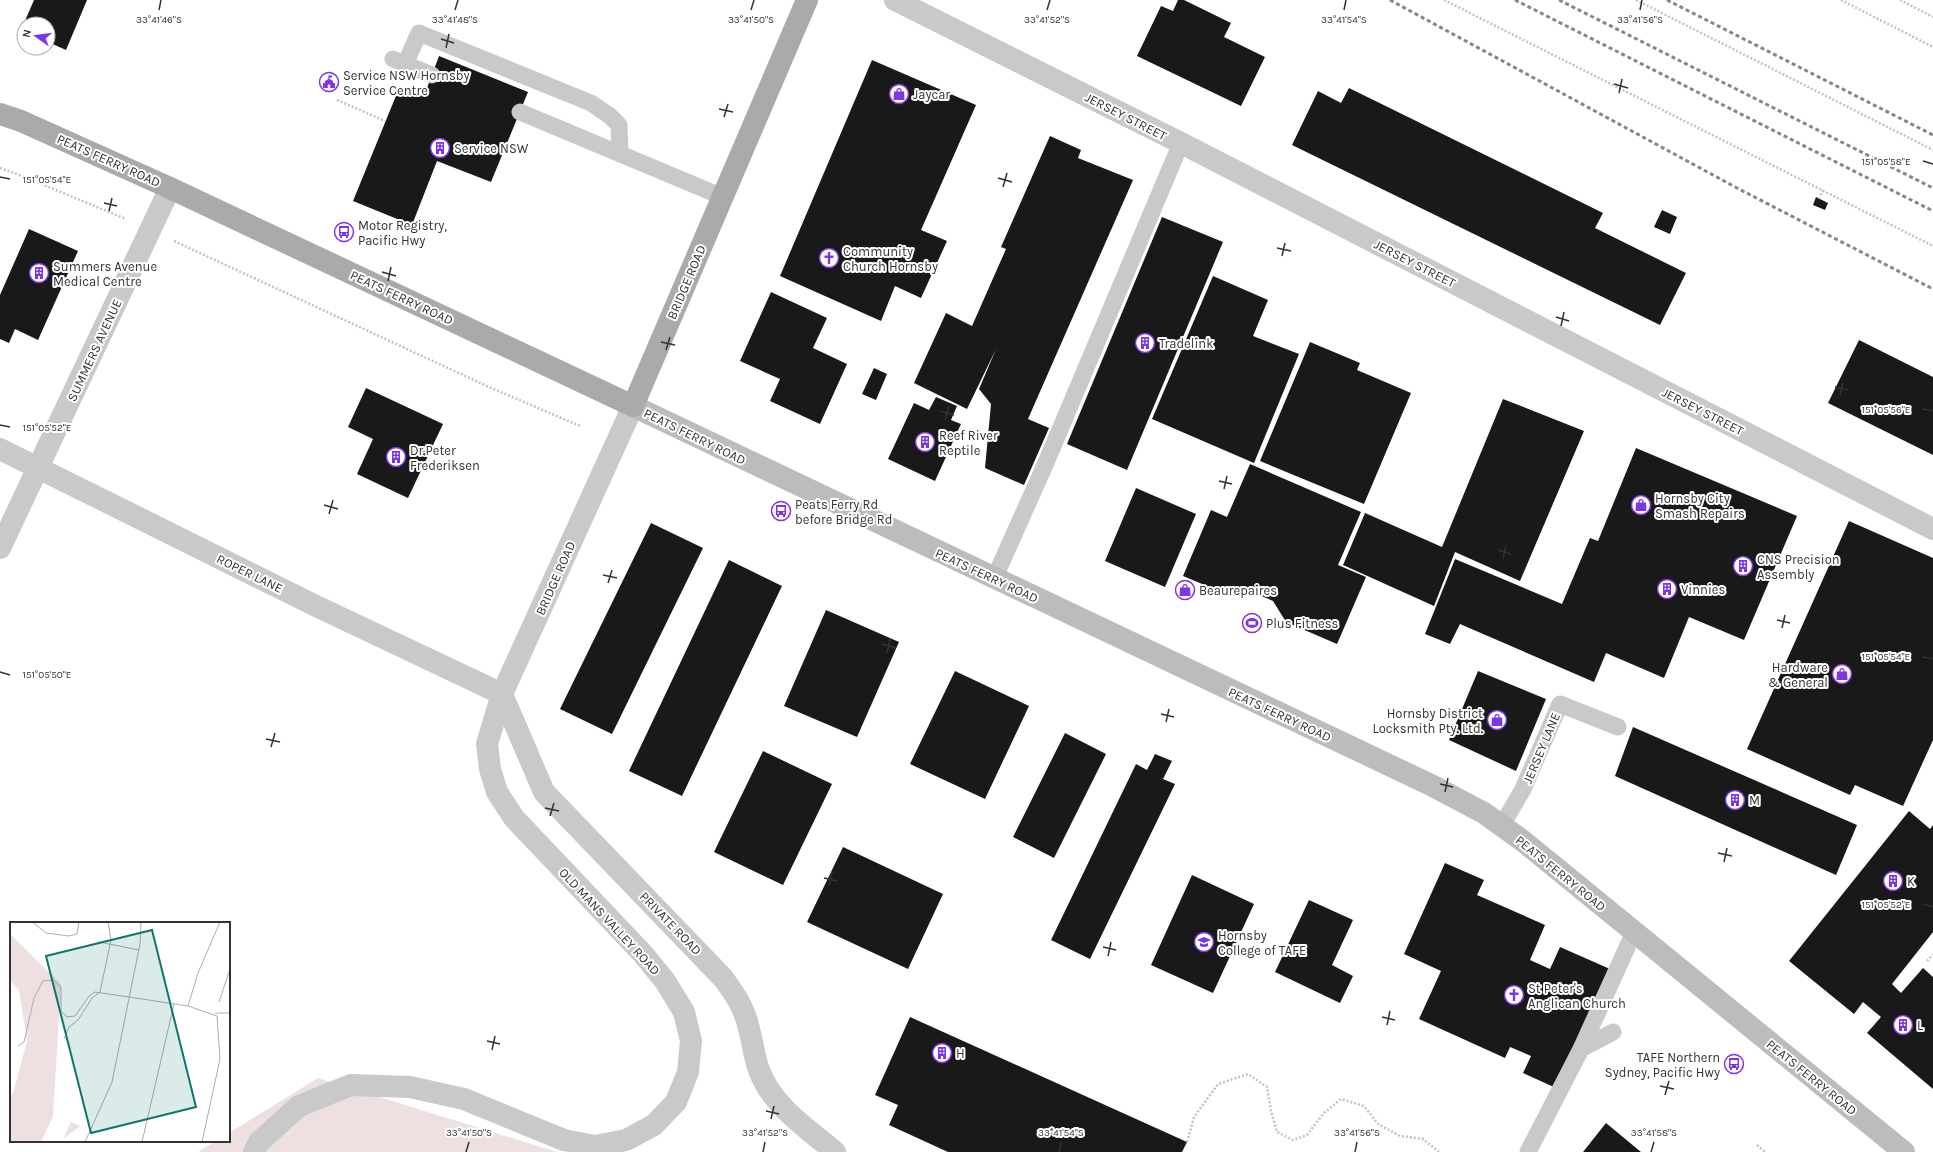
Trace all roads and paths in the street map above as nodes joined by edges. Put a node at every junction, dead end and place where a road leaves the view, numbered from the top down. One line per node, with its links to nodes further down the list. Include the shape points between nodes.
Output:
1 (807, 0): 20 (main road, BRIDGE ROAD)
2 (895, 0): 14 (street, JERSEY STREET)
3 (1444, 0): 19 (path)
4 (1636, 0): 15 (path)
5 (1841, 0): 8 (path)
6 (1900, 0): 7 (path)
7 (1933, 17)
8 (1933, 47)
9 (432, 76): 16 (lane, via 399,62 419,33 591,103 619,125)
10 (337, 100): 13 (path)
11 (520, 112): 16 (lane)
12 (0, 114): 18 (main road, PEATS FERRY ROAD)
13 (385, 121)
14 (1181, 143): 28 (street, JERSEY STREET); 30 (lane)
15 (1933, 150)
16 (620, 154): 20 (lane)
17 (0, 168): 22 (path)
18 (170, 188): 22 (street, SUMMERS AVENUE); 24 (main road, PEATS FERRY ROAD)
19 (1823, 190): 21 (path); 23 (path)
20 (723, 197): 24 (main road, BRIDGE ROAD)
21 (1819, 199)
22 (151, 230): 25 (path, via 489,387); 27 (street, SUMMERS AVENUE)
23 (1933, 246)
24 (633, 406): 30 (main road, PEATS FERRY ROAD); 31 (street, BRIDGE ROAD)
25 (580, 426)
26 (0, 449): 27 (street, ROPER LANE)
27 (39, 468): 29 (street, SUMMERS AVENUE); 31 (street, ROPER LANE, via 314,605)
28 (1933, 529)
29 (0, 548)
30 (994, 579): 33 (main road, PEATS FERRY ROAD, via 1431,785)
31 (502, 694): 41 (street, OLD MANS VALLEY ROAD, via 487,744 490,769 497,792 514,818 643,954 665,981 684,1012 691,1041 688,1072 676,1102 654,1125 626,1140 595,1146 564,1140 464,1099 410,1087 351,1085 299,1106 259,1142); 42 (street, PRIVATE ROAD, via 544,792 723,978 746,1016 757,1065 770,1093)
32 (1618, 727): 33 (lane, JERSEY LANE, via 1560,704 1522,791)
33 (1502, 825): 34 (main road, PEATS FERRY ROAD)
34 (1634, 932): 38 (lane); 46 (main road, PEATS FERRY ROAD)
35 (1933, 954): 36 (path)
36 (1927, 961)
37 (1613, 1032): 38 (lane)
38 (1581, 1048): 44 (lane)
39 (1187, 1142): 43 (path, via 1194,1117 1218,1084 1248,1074 1267,1087 1277,1132 1294,1140 1307,1135 1324,1113 1342,1099 1364,1106 1378,1124 1400,1136 1423,1139)
40 (1757, 1146): 45 (path)
41 (254, 1152)
42 (834, 1152)
43 (1439, 1152)
44 (1528, 1152)
45 (1765, 1152)
46 (1904, 1152)

